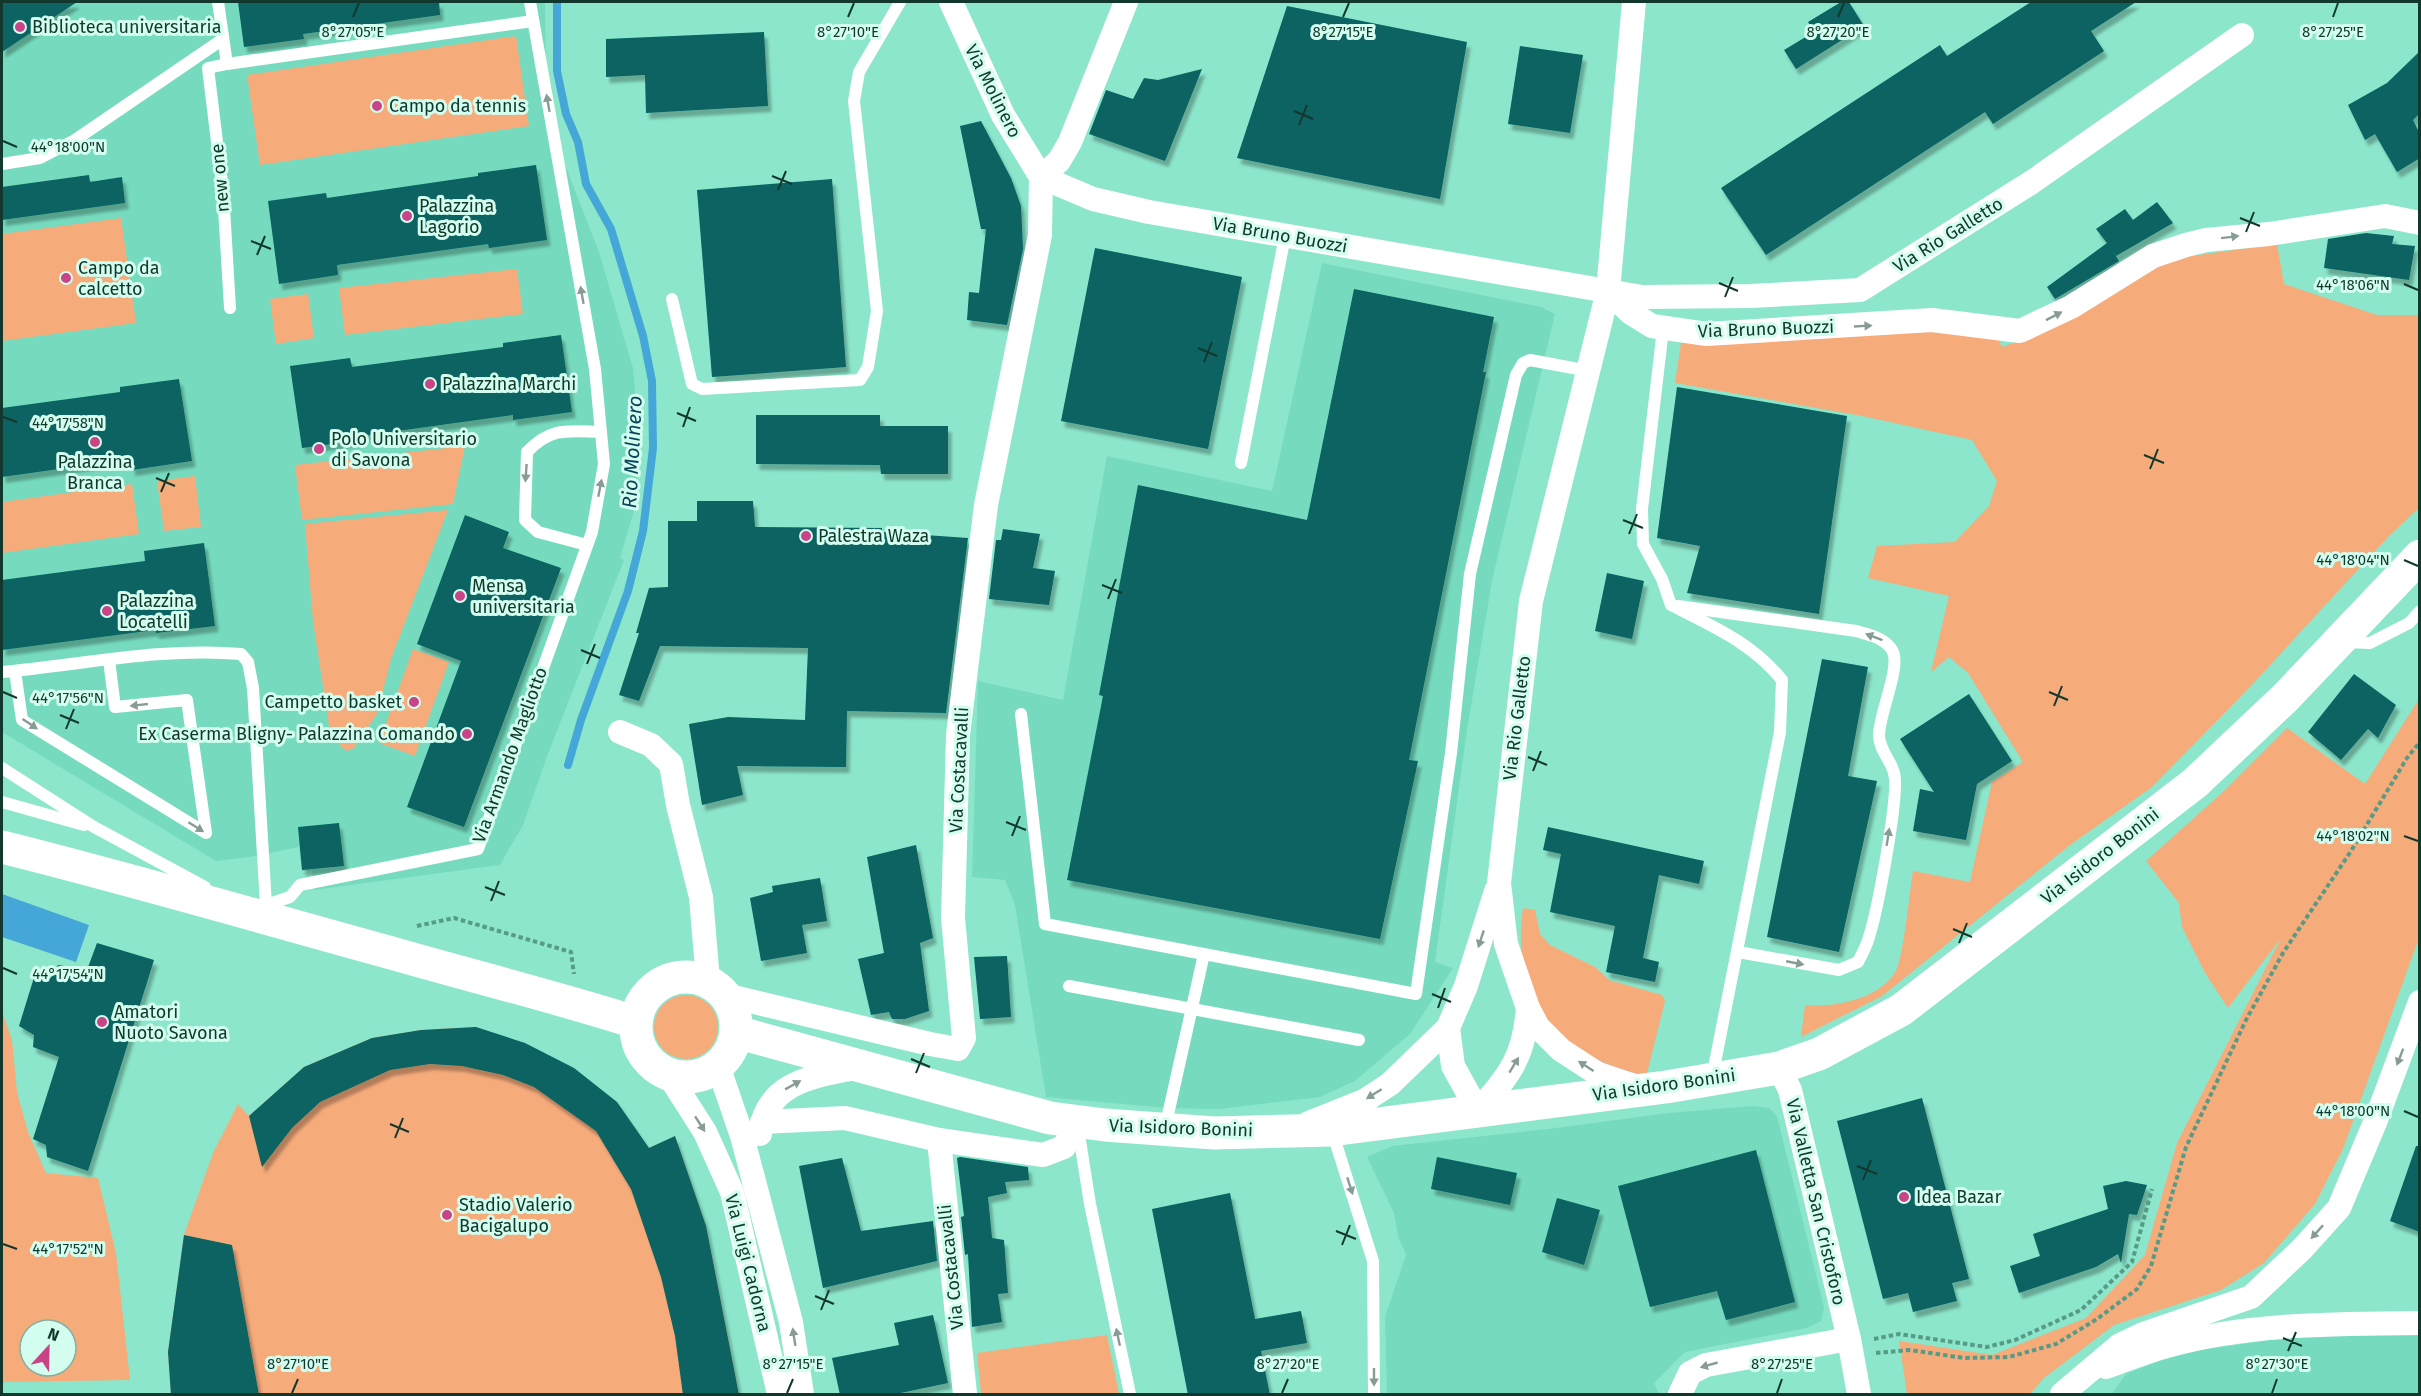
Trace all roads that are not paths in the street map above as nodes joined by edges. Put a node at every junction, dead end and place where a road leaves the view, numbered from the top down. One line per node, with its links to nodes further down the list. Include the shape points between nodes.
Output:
1 (218, 2): 9 (lane)
2 (530, 2): 7 (lane)
3 (900, 2): 16 (lane, via 859,72 854,101 877,311 868,367 860,380 702,389 692,384)
4 (951, 2): 12 (street, Via Molinero, via 1003,116)
5 (1126, 2): 12 (street, via 1070,142 1059,161)
6 (1634, 2): 15 (street, Via Rio Galletto)
7 (533, 21): 10 (lane); 20 (lane, one-way to 7, via 595,369)
8 (2242, 35): 15 (street, Via Rio Galletto, via 2032,182 1860,290 1641,297)
9 (223, 39): 10 (lane); 11 (lane, via 75,140 40,158)
10 (227, 64): 17 (lane, new one, via 208,68 223,191)
11 (2, 164)
12 (1041, 177): 14 (street, Via Bruno Buozzi, via 1093,199); 41 (street, Via Costacavalli, via 1040,235 986,505 958,735 952,918 964,1038 958,1049 930,1044)
13 (2420, 223): 18 (street, Via Bruno Buozzi, one-way to 13, via 1742,333 1932,320 2020,331 2071,307 2153,256 2186,245 2385,216)
14 (1285, 236): 15 (street, Via Bruno Buozzi); 21 (lane)
15 (1608, 291): 18 (street, Via Bruno Buozzi, via 1631,313); 19 (street, Via Rio Galletto)
16 (672, 299)
17 (230, 308)
18 (1663, 329): 24 (lane, via 1642,509 1643,544)
19 (1589, 371): 36 (street, Via Rio Galletto, via 1531,601); 39 (lane, via 1530,360 1522,363 1516,375 1470,574 1451,753 1416,994)
20 (599, 432): 22 (lane, one-way to 20, via 604,464); 22 (lane, one-way to 22, via 542,436 527,452 525,520 538,532)
21 (1241, 463)
22 (587, 545): 37 (lane, Via Armando Magliotto, via 478,849 300,885 290,897)
23 (2420, 556): 26 (street, Via Isidoro Bonini)
24 (1671, 605): 38 (lane, via 1731,636 1765,659 1782,680 1780,732); 38 (lane, one-way to 24, via 1839,970 1858,962 1876,910 1895,795 1894,773 1879,736 1895,662 1893,650 1880,638 1856,631)
25 (2420, 610): 26 (lane, via 2409,623 2370,643)
26 (2339, 641): 52 (street, Via Isidoro Bonini, via 2195,783 1939,983 1902,1010 1852,1038)
27 (109, 660): 28 (lane); 28 (lane, one-way to 27, via 22,720 206,833 187,700 115,707); 37 (lane, via 219,652 241,654 249,662 258,748)
28 (15, 671): 29 (lane)
29 (2, 672)
30 (1021, 714): 39 (lane, via 1045,924)
31 (620, 732): 41 (street, via 651,745 671,764)
32 (2, 768): 34 (lane)
33 (2, 802): 34 (lane)
34 (94, 827): 37 (lane, via 186,878)
35 (2, 847): 37 (street)
36 (1498, 883): 43 (street, Via Rio Galletto, via 1506,944); 47 (street, one-way to 47, via 1466,986)
37 (264, 910): 45 (street, via 396,955 544,993)
38 (1738, 952): 54 (lane)
39 (1204, 954): 44 (lane)
40 (1069, 986): 44 (lane)
41 (717, 988): 45 (street, via 690,976 670,979 653,988 641,1004); 48 (street, via 736,1019)
42 (2420, 1002): 46 (street)
43 (1528, 1008): 55 (street, Via Rio Galletto, one-way to 43, via 1598,1074 1561,1050 1539,1027); 56 (street, one-way to 43, via 1520,1056 1526,1039)
44 (1191, 1010): 49 (lane); 59 (lane)
45 (635, 1022): 53 (street, via 636,1035 647,1059)
46 (2416, 1027): 66 (street, one-way to 66, via 2339,1208 2302,1249 2251,1297 2143,1334 2120,1345)
47 (1448, 1028): 56 (street, via 1452,1066); 61 (street, one-way to 61, via 1390,1084 1337,1113)
48 (736, 1032): 50 (street, via 730,1050); 51 (street, Via Isidoro Bonini)
49 (1359, 1040)
50 (718, 1066): 53 (street, via 686,1077); 63 (street, Via Luigi Cadorna, via 742,1136)
51 (861, 1066): 57 (street, Via Isidoro Bonini, via 1039,1116); 58 (street, Via Luigi Cadorna, one-way to 51, via 778,1093 799,1080)
52 (1779, 1068): 54 (street, Via Isidoro Bonini); 65 (street, Via Valletta San Cristoforo, via 1790,1090)
53 (668, 1074): 67 (street, Via Luigi Cadorna, one-way to 67, via 705,1132 732,1192)
54 (1712, 1079): 55 (street, Via Isidoro Bonini)
55 (1640, 1088): 56 (street, Via Isidoro Bonini)
56 (1478, 1110): 60 (street, Via Isidoro Bonini)
57 (1078, 1121): 59 (street, Via Isidoro Bonini); 62 (street, via 1064,1147 1043,1155); 70 (lane, one-way to 57, via 1090,1204)
58 (762, 1122): 62 (street, via 845,1118); 63 (street, Via Luigi Cadorna, via 757,1156)
59 (1165, 1129): 61 (street, Via Isidoro Bonini, via 1214,1133)
60 (1331, 1130): 61 (street, Via Isidoro Bonini); 71 (lane, one-way to 71, via 1373,1260)
61 (1286, 1131)
62 (939, 1140): 69 (street, Via Costacavalli)
63 (768, 1234): 68 (street, Via Luigi Cadorna, one-way to 63, via 791,1322)
64 (2420, 1323): 66 (street, via 2316,1325 2208,1337 2167,1346)
65 (1850, 1342): 72 (street, one-way to 72, via 1707,1365 1690,1372); 73 (street, Via Valletta San Cristoforo)
66 (2085, 1374): 74 (street)
67 (779, 1395)
68 (802, 1395)
69 (965, 1395)
70 (1130, 1395)
71 (1374, 1395)
72 (1680, 1395)
73 (1859, 1395)
74 (2062, 1395)

